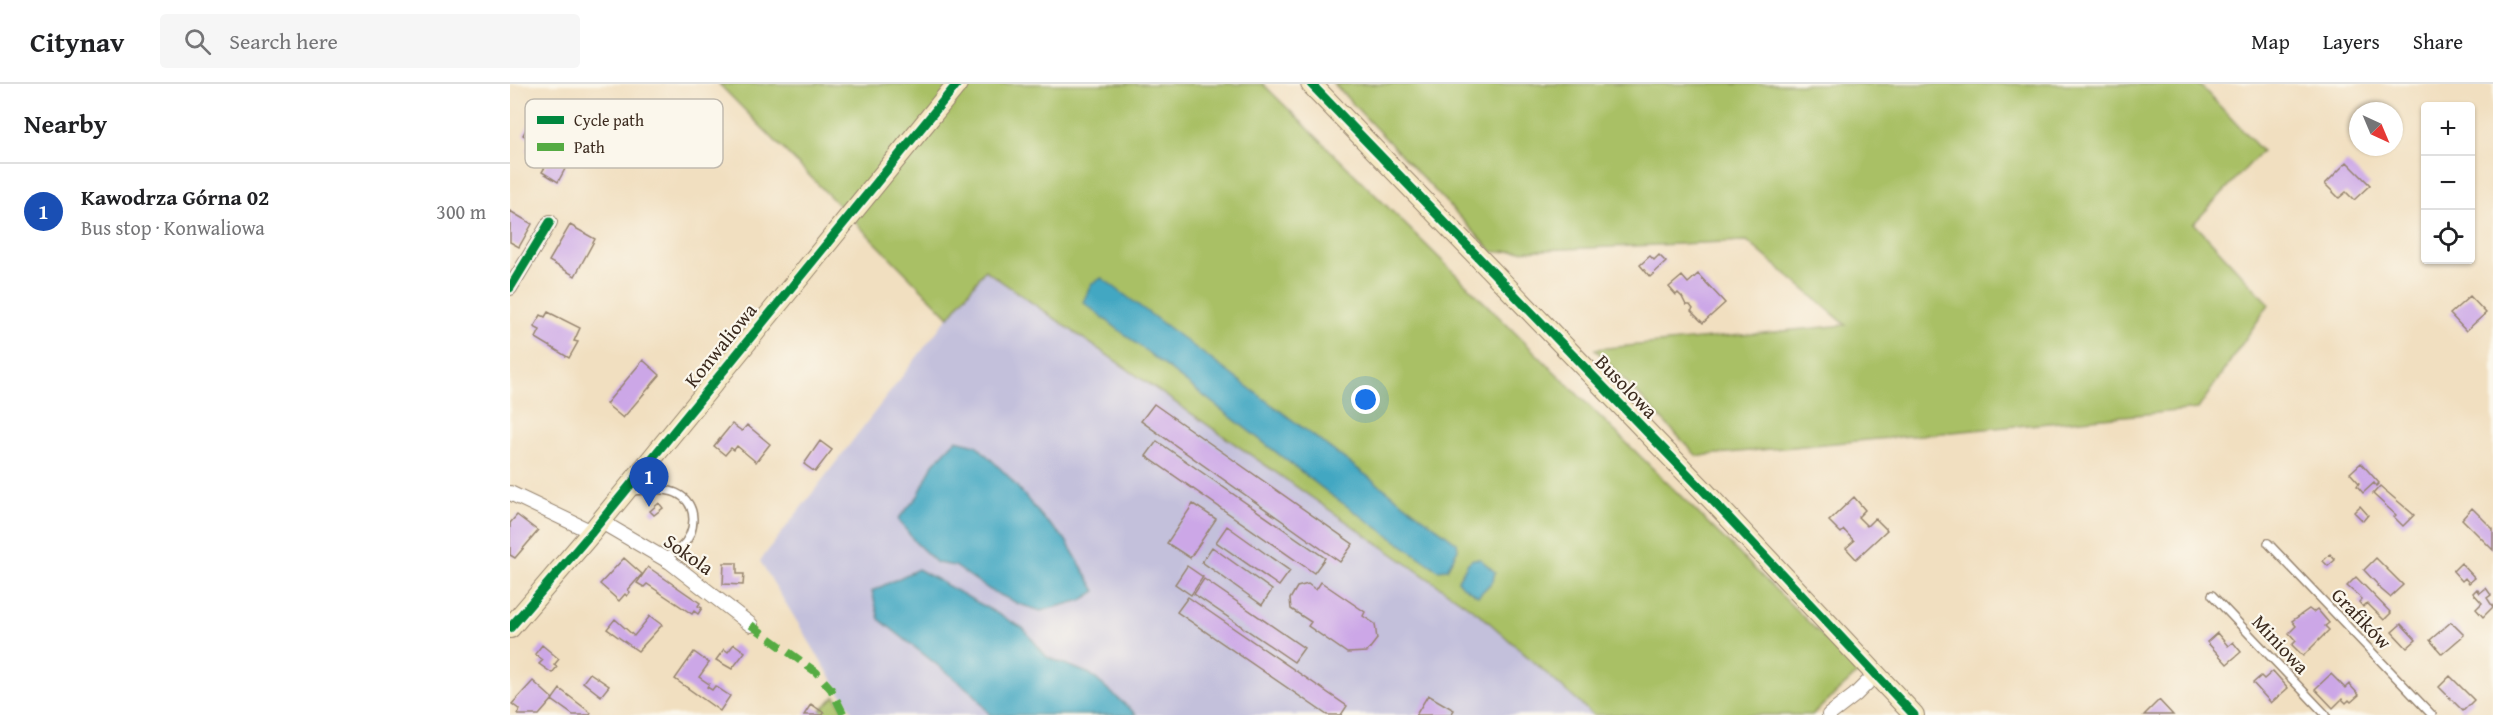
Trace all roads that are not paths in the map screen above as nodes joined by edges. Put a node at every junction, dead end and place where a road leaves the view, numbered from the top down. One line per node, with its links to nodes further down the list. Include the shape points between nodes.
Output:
1 (957, 84): 5 (street, Konwaliowa)
2 (1311, 84): 13 (street, Busolowa)
3 (550, 222): 4 (street)
4 (510, 288)
5 (624, 491): 7 (street, Konwaliowa); 9 (lane, via 662,490 677,494 688,503 693,514 692,531 681,547)
6 (510, 493): 7 (street, Sokola)
7 (596, 526): 9 (street, Sokola); 12 (street, Konwaliowa)
8 (2268, 543): 17 (lane, Grafików)
9 (663, 558): 11 (street, Sokola)
10 (2212, 595): 16 (lane, Miniowa)
11 (751, 625)
12 (510, 628)
13 (1876, 674): 14 (street); 15 (street, Busolowa)
14 (1829, 715)
15 (1914, 715)
16 (2326, 715)
17 (2433, 715)

